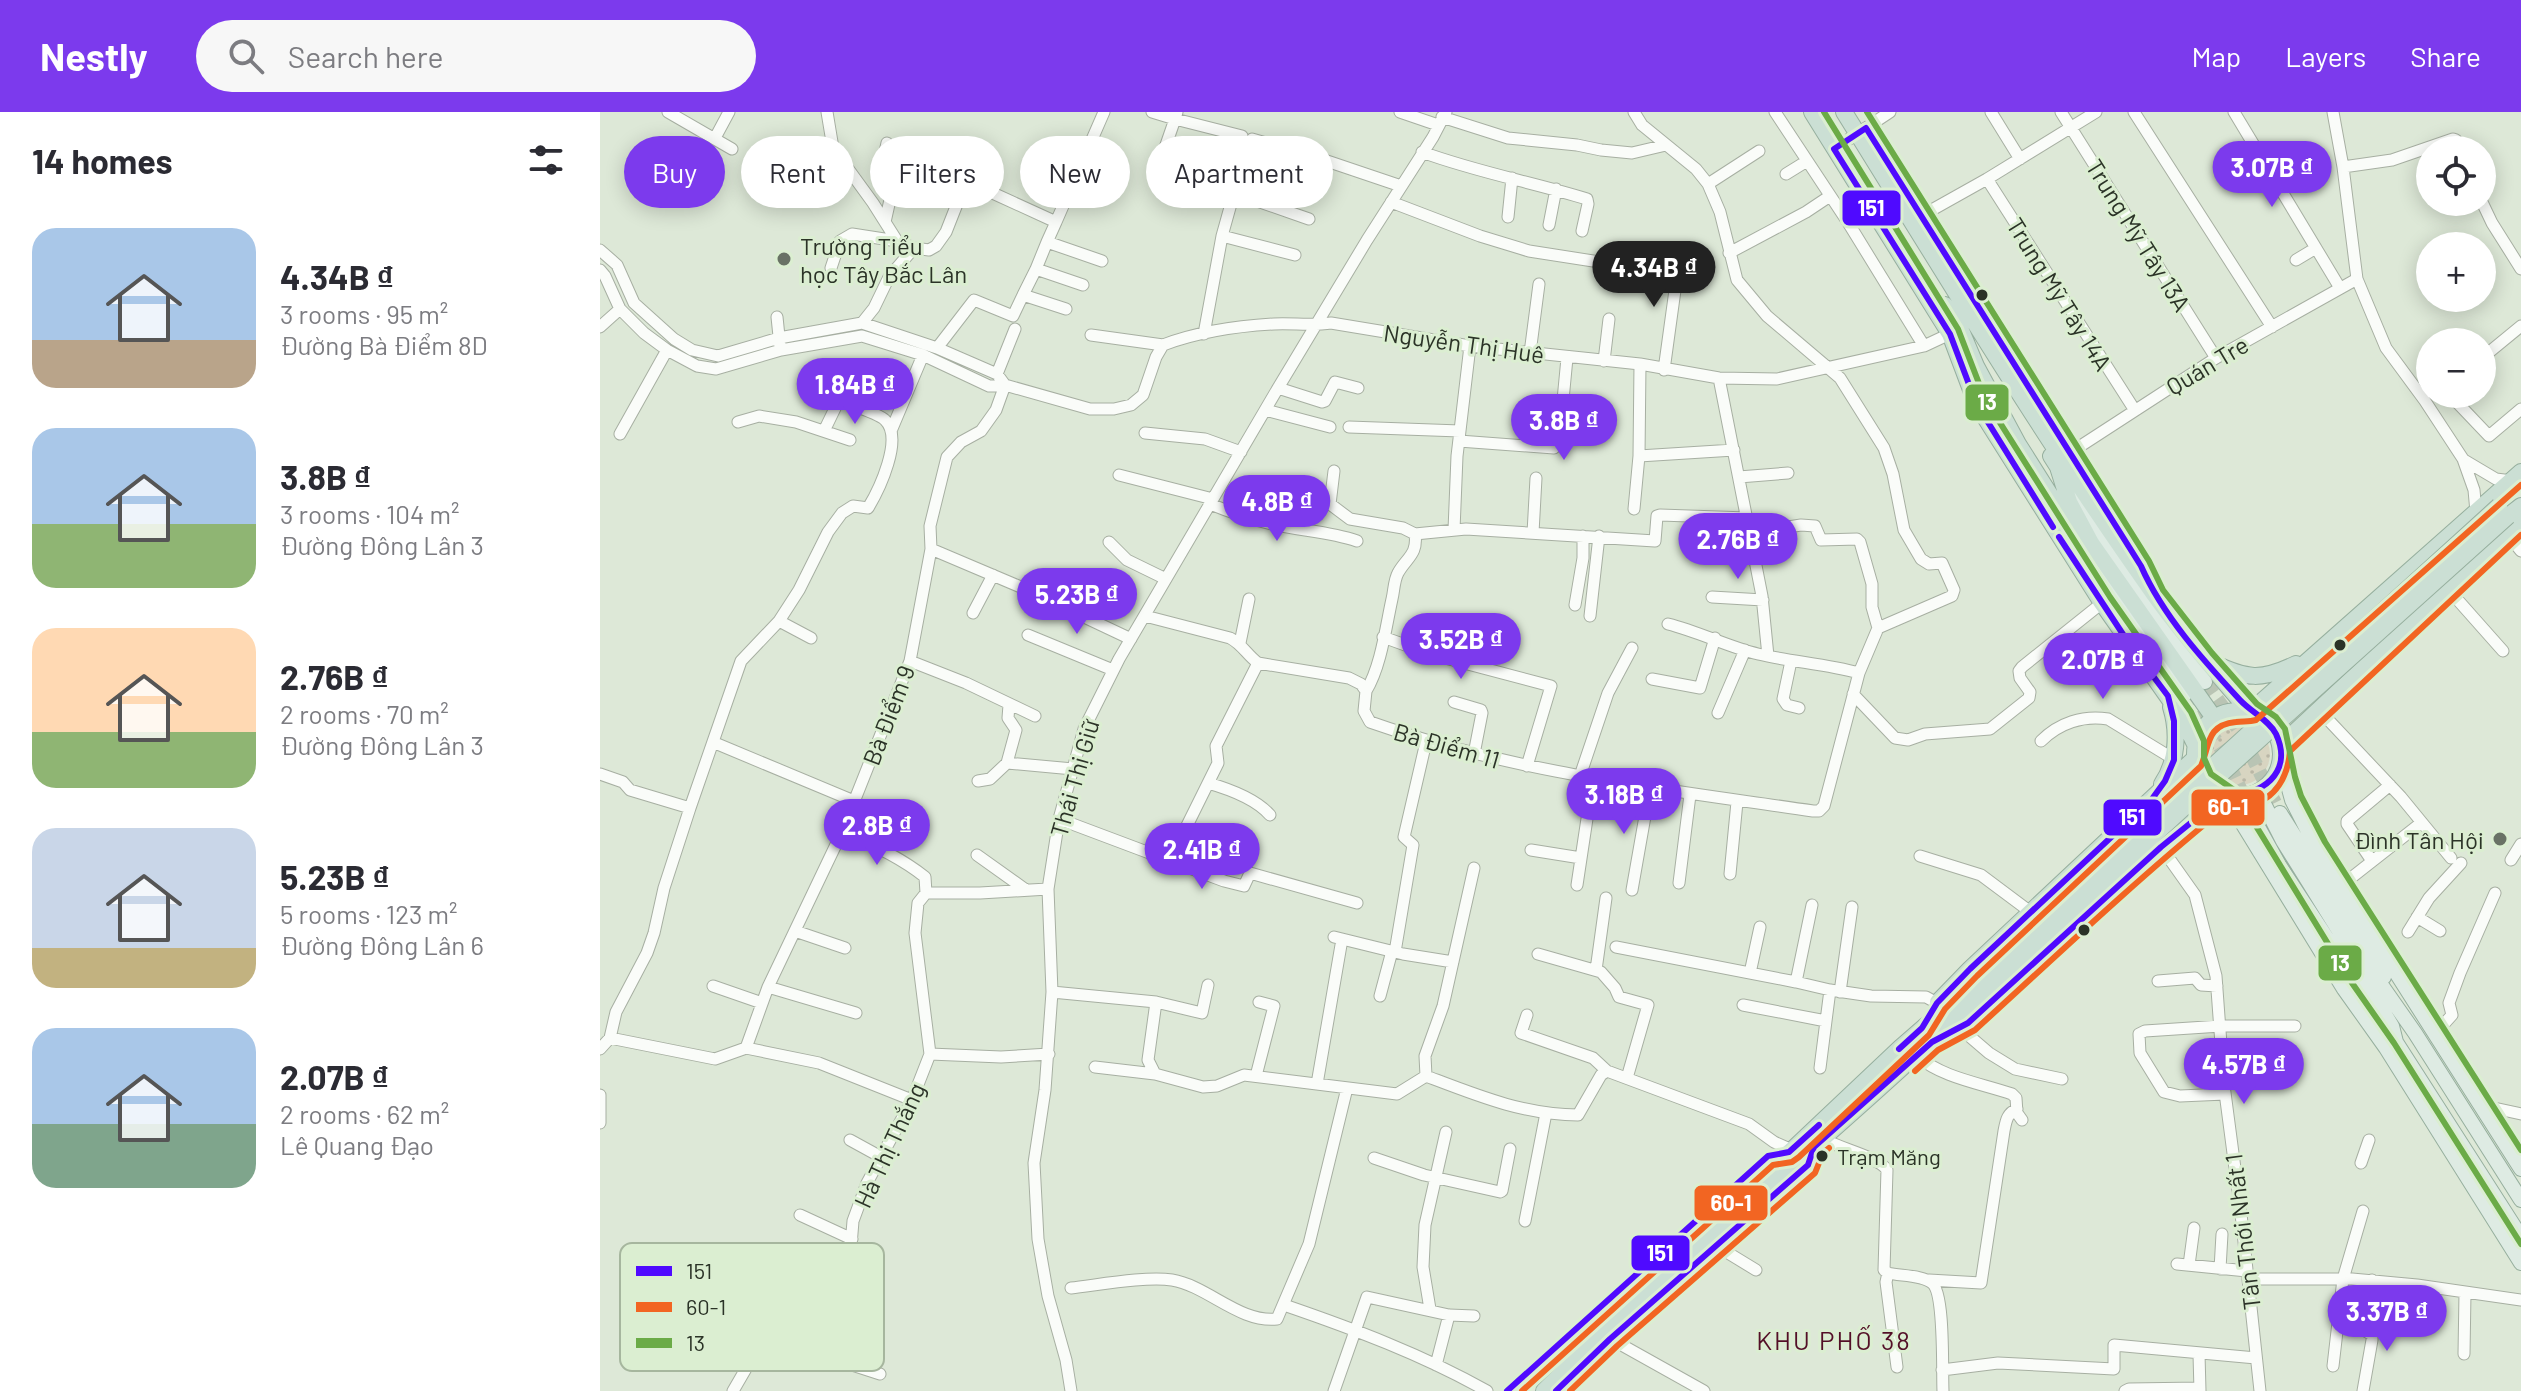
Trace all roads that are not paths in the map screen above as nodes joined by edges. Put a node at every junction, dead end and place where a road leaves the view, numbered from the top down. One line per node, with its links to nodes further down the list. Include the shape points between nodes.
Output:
1 (668, 112): 24 (street)
2 (729, 112): 25 (street)
3 (827, 112): 53 (street, via 833,148)
4 (1104, 112): 54 (street)
5 (1152, 112): 20 (street)
6 (1400, 112): 21 (street)
7 (1634, 112): 28 (street)
8 (1775, 112): 35 (street)
9 (1812, 112): 29 (highway)
10 (1820, 112): 29 (highway)
11 (1844, 112): 23 (highway)
12 (1855, 112): 23 (highway)
13 (1890, 112): 23 (street)
14 (1991, 112): 34 (street)
15 (2061, 112): 22 (street, Trung Mỹ Tây 13A)
16 (2096, 112): 22 (street)
17 (2134, 112): 86 (street)
18 (2234, 112): 61 (street)
19 (2333, 112): 36 (street)
20 (1176, 116): 26 (street); 41 (street)
21 (1442, 118): 28 (street, via 1508,138 1601,150 1632,153); 32 (street, Thái Thị Giữ)
22 (2072, 128): 34 (street); 101 (street, Trung Mỹ Tây 13A)
23 (1861, 131): 29 (street); 43 (highway)
24 (711, 136)
25 (716, 136)
26 (1169, 136)
27 (725, 144): 30 (street)
28 (1666, 145): 40 (street)
29 (1837, 146): 88 (highway)
30 (732, 149)
31 (1759, 151): 40 (street)
32 (1422, 152): 38 (street); 41 (street, Thái Thị Giữ)
33 (2416, 152): 36 (street)
34 (2020, 159): 39 (street)
35 (1807, 161): 37 (street); 44 (street)
36 (2343, 167): 73 (street)
37 (1786, 174)
38 (1512, 178): 42 (street); 51 (street)
39 (1987, 179): 49 (street); 113 (street, Trung Mỹ Tây 14A)
40 (1708, 184): 63 (street)
41 (1401, 186): 45 (street, Thái Thị Giữ)
42 (1556, 189): 55 (street); 56 (street, via 1587,199)
43 (1899, 191): 49 (highway); 129 (highway, via 2030,423)
44 (1830, 196): 63 (street); 94 (street)
45 (1391, 202): 68 (street, via 1529,251); 83 (street, Thái Thị Giữ)
46 (888, 208): 53 (street)
47 (1230, 208): 57 (street)
48 (1277, 208): 52 (street)
49 (1921, 216): 129 (highway)
50 (2489, 216): 71 (street)
51 (1508, 217)
52 (1309, 219)
53 (885, 222): 58 (street)
54 (1056, 222): 59 (street); 60 (street, via 986,190 971,192 959,199 936,246)
55 (1549, 225)
56 (1582, 231)
57 (1222, 236): 65 (street); 89 (street)
58 (897, 241): 60 (street); 69 (street, via 860,234 845,237)
59 (1047, 242): 67 (street); 70 (street)
60 (914, 248): 82 (street, via 889,277)
61 (2316, 248): 66 (street); 76 (street)
62 (600, 250): 91 (street, via 617,265 634,303 692,350 718,356)
63 (1729, 253): 104 (street, via 1737,280 1767,316)
64 (1680, 254): 105 (street)
65 (1295, 255)
66 (2296, 260)
67 (1102, 261)
68 (1619, 265)
69 (831, 268)
70 (1036, 269): 75 (street); 77 (street)
71 (2521, 269)
72 (600, 270): 78 (street)
73 (2357, 279): 76 (street, Quán Tre); 130 (street, via 2386,348)
74 (1539, 284): 98 (street)
75 (1083, 285)
76 (2340, 288): 86 (street, Quán Tre)
77 (1023, 295): 79 (street); 96 (street, via 1013,316 974,300)
78 (620, 309): 85 (street); 97 (street)
79 (1066, 309)
80 (777, 317): 91 (street)
81 (1609, 319): 102 (street)
82 (862, 323): 91 (street); 96 (street)
83 (1315, 325): 89 (street, Nguyễn Thị Huê, via 1276,324); 93 (street, Nguyễn Thị Huê, via 1331,323); 109 (street, Thái Thị Giữ)
84 (2521, 326): 95 (street)
85 (600, 327)
86 (2272, 327): 101 (street, Quán Tre)
87 (1015, 329): 106 (street)
88 (1955, 331): 94 (street, Nguyễn Thị Huê); 111 (highway); 124 (highway, via 1976,403)
89 (1204, 334): 92 (street, Nguyễn Thị Huê)
90 (1091, 335): 92 (street)
91 (780, 344): 97 (street, via 716,369 697,366); 99 (street, via 862,336)
92 (1163, 345): 108 (street, via 1143,395 1131,405 1090,409)
93 (1470, 346): 98 (street, Nguyễn Thị Huê); 123 (street)
94 (1924, 346): 104 (street, Nguyễn Thị Huê)
95 (2496, 347)
96 (937, 348): 106 (street)
97 (667, 350): 122 (street)
98 (1530, 353): 100 (street, Nguyễn Thị Huê)
99 (923, 355): 108 (street, via 989,386); 120 (street)
100 (1567, 358): 102 (street, Nguyễn Thị Huê); 123 (street, via 1559,442 1554,448)
101 (2216, 358): 113 (street, Quán Tre)
102 (1604, 361): 103 (street, Nguyễn Thị Huê)
103 (1640, 364): 105 (street, Nguyễn Thị Huê); 128 (street)
104 (1828, 366): 107 (street, Nguyễn Thị Huê, via 1783,379); 168 (street, via 1884,448 1904,530 1921,559 1942,563 1954,590 1952,596)
105 (1664, 370): 107 (street, Nguyễn Thị Huê)
106 (997, 374): 108 (street)
107 (1719, 378): 126 (street)
108 (1005, 385): 153 (street, Bà Điểm 9, via 981,431 947,457 930,526)
109 (1278, 388): 110 (street, via 1322,402 1335,382); 114 (street, Thái Thị Giữ)
110 (1358, 388)
111 (1993, 398): 124 (highway); 143 (highway)
112 (2462, 408): 115 (street, via 2489,436)
113 (2134, 409): 129 (street, Quán Tre)
114 (1265, 410): 117 (street); 127 (street, Thái Thị Giữ)
115 (2519, 417)
116 (738, 422): 119 (street, via 759,416)
117 (1330, 427)
118 (1349, 427): 123 (street)
119 (824, 431): 120 (street, via 839,400 885,419); 125 (street)
120 (891, 431): 166 (street, via 880,490 868,508 853,506 842,513)
121 (1145, 433): 127 (street, via 1205,439)
122 (620, 434)
123 (1459, 436): 142 (street)
124 (1996, 436): 143 (highway)
125 (850, 440)
126 (1734, 450): 128 (street); 134 (street)
127 (1241, 452): 137 (street, Thái Thị Giữ)
128 (1639, 456): 138 (street)
129 (2063, 459): 152 (highway, via 2069,502); 182 (highway, via 2141,566 2154,595); 187 (main road, via 2119,563)
130 (2463, 459): 136 (street, via 2496,479); 139 (street)
131 (1334, 471): 146 (street, via 1330,504 1350,519)
132 (1788, 473): 134 (street)
133 (1119, 475): 137 (street)
134 (1739, 477): 141 (street)
135 (1536, 478): 144 (street)
136 (2519, 480): 139 (highway); 140 (highway)
137 (1211, 502): 150 (street, via 1247,518); 156 (street, Thái Thị Giữ)
138 (1634, 509)
139 (2476, 512): 179 (highway)
140 (2514, 513): 147 (highway); 289 (highway, bridge)
141 (1747, 518): 145 (street); 149 (street, via 1660,515 1655,541)
142 (1454, 530): 144 (street); 146 (street)
143 (2061, 531): 152 (highway); 161 (highway); 193 (main road, via 2126,613)
144 (1533, 533): 148 (street)
145 (1749, 533): 160 (street); 168 (street, via 1801,525 1815,526 1821,540 1857,539 1872,584)
146 (1415, 534): 170 (street, via 1410,559 1397,574)
147 (2507, 534): 154 (street); 157 (highway)
148 (1583, 536): 149 (street); 162 (street)
149 (1599, 536): 165 (street)
150 (1357, 541)
151 (1109, 542): 156 (street, via 1127,560)
152 (2091, 543): 199 (highway)
153 (931, 549): 155 (street); 180 (street, Bà Điểm 9)
154 (2521, 551)
155 (993, 575): 163 (street); 173 (street)
156 (1166, 579): 164 (street, Thái Thị Giữ)
157 (2448, 589): 177 (street); 188 (highway)
158 (1712, 597): 160 (street)
159 (1249, 599): 174 (street)
160 (1763, 600): 178 (street)
161 (2102, 603): 190 (street, via 2022,667 2020,678 2029,698 1990,729 1895,738); 193 (highway)
162 (1575, 605)
163 (973, 613)
164 (1145, 616): 173 (street, Thái Thị Giữ); 174 (street)
165 (1590, 616)
166 (779, 621): 171 (street); 202 (street, via 741,661)
167 (1668, 624): 172 (street)
168 (1878, 628): 185 (street, Bà Điểm 11)
169 (1028, 635): 184 (street)
170 (1383, 637): 189 (street); 208 (street, via 1551,686)
171 (811, 638)
172 (1715, 638): 176 (street); 186 (street, via 1700,688)
173 (1131, 639): 184 (street, Thái Thị Giữ)
174 (1240, 643): 183 (street)
175 (1632, 648): 211 (street, via 1608,693)
176 (1745, 650): 178 (street); 197 (street)
177 (2503, 651)
178 (1768, 656): 181 (street)
179 (2305, 660): 182 (highway, via 2256,668); 188 (highway, via 2324,685); 196 (highway)
180 (910, 661): 192 (street); 220 (street, Bà Điểm 9)
181 (1791, 661): 185 (street); 194 (street, via 1783,699)
182 (2210, 662): 196 (highway)
183 (1258, 663): 189 (street, via 1349,678); 213 (street, via 1216,746 1218,763)
184 (1113, 670): 209 (street, Thái Thị Giữ, via 1084,729)
185 (1859, 673): 190 (street, Bà Điểm 11)
186 (1652, 679)
187 (2205, 682)
188 (2343, 687): 195 (highway)
189 (1366, 691): 201 (street, Bà Điểm 11, via 1364,711 1370,722)
190 (1853, 694): 221 (street, Bà Điểm 11, via 1831,787 1819,811)
191 (1454, 702): 205 (street, via 1481,710)
192 (1009, 705): 198 (street); 207 (street, via 1008,718 1016,730)
193 (2174, 705): 203 (highway); 206 (highway); 219 (highway, via 2174,760)
194 (1799, 708)
195 (2318, 709): 204 (highway); 214 (street)
196 (2250, 712): 199 (highway, via 2228,711); 204 (highway, via 2270,725)
197 (1718, 713)
198 (1035, 716)
199 (2214, 718): 203 (highway, via 2200,732)
200 (2041, 741): 206 (street, via 2071,721 2102,718)
201 (1426, 742): 205 (street, Bà Điểm 11); 261 (street, via 1404,837 1413,845)
202 (715, 743): 220 (street); 222 (street)
203 (2195, 752): 218 (highway, via 2204,781); 219 (highway)
204 (2280, 753): 216 (highway, via 2277,772); 243 (main road, via 2292,800)
205 (1474, 754): 208 (street, Bà Điểm 11)
206 (2167, 755): 219 (highway, via 2152,786)
207 (1007, 763): 209 (street); 212 (street, via 990,779)
208 (1527, 766): 211 (street, Bà Điểm 11)
209 (1073, 769): 225 (street, Thái Thị Giữ)
210 (600, 774): 222 (street, via 630,790)
211 (1586, 778): 215 (street, Bà Điểm 11); 235 (street)
212 (978, 781)
213 (1208, 783): 224 (street, via 1262,805); 236 (street)
214 (2390, 785): 226 (street); 238 (street, via 2347,821)
215 (1650, 788): 217 (street, Bà Điểm 11); 246 (street)
216 (2258, 792): 218 (highway); 263 (main road)
217 (1690, 795): 221 (street, Bà Điểm 11); 241 (street)
218 (2225, 795): 228 (highway); 291 (main road)
219 (2152, 799): 228 (highway, via 2174,813); 253 (highway)
220 (854, 801): 229 (street, Bà Điểm 9)
221 (1737, 802): 240 (street)
222 (690, 808): 290 (street, via 654,933 616,1012)
223 (2280, 813): 288 (main road)
224 (1270, 815)
225 (1059, 819): 236 (street); 244 (street, Thái Thị Giữ)
226 (2421, 823): 238 (street); 254 (street, via 2456,860)
227 (2258, 827): 293 (main road)
228 (2181, 830): 231 (highway)
229 (842, 832): 247 (street, via 910,865 925,877); 256 (street, Bà Điểm 9)
230 (2521, 844): 237 (street)
231 (2161, 847): 271 (street, Tân Thới Nhất 1, via 2195,895); 287 (highway)
232 (1531, 850): 235 (street)
233 (977, 855): 245 (street)
234 (1920, 856): 253 (street, via 1981,875)
235 (1581, 858): 242 (street)
236 (1170, 860): 250 (street, via 1244,886 1250,873)
237 (2511, 860)
238 (2372, 861): 243 (street)
239 (1474, 868): 264 (street)
240 (1730, 874)
241 (1679, 883)
242 (1577, 885)
243 (2342, 885): 281 (main road)
244 (1048, 889): 245 (street); 274 (street, Thái Thị Giữ)
245 (1026, 890): 247 (street)
246 (1632, 890)
247 (926, 893): 297 (street, Hà Thị Thắng, via 918,903 915,933)
248 (2495, 893): 292 (street, via 2460,973 2449,1003 2452,1015)
249 (1606, 898): 265 (street)
250 (1357, 903)
251 (1812, 905): 268 (street)
252 (1852, 907): 273 (street)
253 (2032, 913): 279 (highway)
254 (2417, 917): 257 (street); 258 (street)
255 (1760, 927): 266 (street)
256 (795, 931): 260 (street); 272 (street, Bà Điểm 9)
257 (2440, 931)
258 (2408, 932)
259 (1616, 947): 266 (street)
260 (845, 948)
261 (1393, 952): 264 (street); 275 (street); 312 (street, via 1338,941)
262 (1538, 954): 265 (street)
263 (2354, 955): 288 (main road); 293 (main road)
264 (1453, 962): 308 (street, via 1425,1056)
265 (1596, 970): 309 (street, via 1619,997 1648,1005)
266 (1750, 973): 268 (street)
267 (2158, 981): 271 (street, via 2195,978 2201,985)
268 (1796, 982): 273 (street)
269 (1208, 985): 276 (street, via 1202,1013)
270 (713, 986): 278 (street)
271 (2217, 986): 285 (street, Tân Thới Nhất 1)
272 (768, 987): 278 (street, Bà Điểm 9); 282 (street)
273 (1835, 991): 279 (street, via 1926,997); 284 (street)
274 (1052, 992): 276 (street); 298 (street, Thái Thị Giữ)
275 (1380, 996)
276 (1156, 1002): 306 (street, via 1148,1060)
277 (1259, 1002): 307 (street, via 1274,1006)
278 (762, 1003): 294 (street, Bà Điểm 9)
279 (1937, 1003): 289 (highway)
280 (1743, 1005): 284 (street)
281 (2416, 1008): 292 (main road); 311 (main road)
282 (856, 1013)
283 (1527, 1015): 305 (street, via 1521,1033 1593,1058)
284 (1826, 1021): 304 (street)
285 (2221, 1026): 286 (street); 296 (street, Tân Thới Nhất 1); 314 (street, via 2145,1031 2139,1041 2140,1053 2164,1092)
286 (2295, 1026)
287 (1961, 1029): 289 (highway); 310 (street, via 2015,1069)
288 (2415, 1033): 311 (main road)
289 (1927, 1035): 300 (highway); 326 (highway)
290 (610, 1038): 294 (street, via 715,1059); 295 (street)
291 (2379, 1038): 302 (main road); 342 (main road)
292 (2439, 1039): 317 (main road)
293 (2396, 1042): 302 (main road)
294 (746, 1048): 316 (street, via 819,1063)
295 (601, 1050): 301 (street)
296 (2223, 1053): 299 (street); 314 (street, Tân Thới Nhất 1)
297 (930, 1054): 298 (street); 316 (street, Hà Thị Thắng)
298 (1049, 1054): 372 (street, Thái Thị Giữ, via 1034,1163 1038,1239)
299 (2283, 1055)
300 (1917, 1056): 324 (highway); 348 (street, via 1930,1067 2012,1094 2020,1115 2011,1111 2007,1117 1981,1283)
301 (600, 1063)
302 (2409, 1063): 338 (main road)
303 (1095, 1067): 306 (street)
304 (1820, 1068)
305 (1607, 1071): 309 (street); 318 (street, via 1578,1115)
306 (1155, 1074): 307 (street, via 1203,1087)
307 (1256, 1076): 312 (street)
308 (1426, 1076): 313 (street, via 1397,1094); 318 (street)
309 (1627, 1078): 326 (street, via 1749,1124)
310 (2062, 1079)
311 (2446, 1081): 332 (main road)
312 (1317, 1084): 313 (street)
313 (1347, 1088): 354 (street, via 1309,1244)
314 (2225, 1094): 346 (street, Tân Thới Nhất 1)
315 (600, 1095): 320 (street)
316 (912, 1100): 327 (street, Hà Thị Thắng)
317 (2480, 1105): 319 (street); 330 (main road)
318 (1546, 1113): 335 (street)
319 (2521, 1114)
320 (600, 1123)
321 (1446, 1132): 331 (street)
322 (850, 1140): 327 (street)
323 (2369, 1140): 329 (street)
324 (1819, 1143): 341 (highway, via 1808,1165); 345 (street, via 1874,1159 1887,1170); 359 (highway)
325 (1510, 1149): 331 (street, via 1501,1191)
326 (1791, 1151): 351 (highway)
327 (881, 1157): 339 (street, Hà Thị Thắng, via 853,1221)
328 (1374, 1158): 331 (street)
329 (2361, 1163)
330 (2521, 1169)
331 (1437, 1178): 355 (street, via 1425,1225 1423,1267)
332 (2521, 1200)
333 (2363, 1211): 347 (street)
334 (800, 1215): 339 (street)
335 (1525, 1221)
336 (2194, 1228): 343 (street, via 2183,1265)
337 (2222, 1234): 343 (street)
338 (2521, 1237)
339 (852, 1239): 340 (street, Hà Thị Thắng)
340 (852, 1243)
341 (1715, 1245): 344 (street); 359 (highway)
342 (2521, 1263)
343 (2220, 1269): 346 (street)
344 (1756, 1270)
345 (1888, 1273): 348 (street); 365 (street)
346 (2248, 1275): 347 (street); 362 (street, Tân Thới Nhất 1)
347 (2343, 1279): 349 (street); 364 (street)
348 (1929, 1280): 366 (street, via 1936,1287 1941,1311)
349 (2372, 1280): 352 (street); 383 (street, via 2367,1332 2372,1340)
350 (1071, 1288): 354 (street, via 1173,1280 1270,1319 1277,1319)
351 (1628, 1288): 375 (highway); 376 (highway)
352 (2465, 1293): 353 (street); 361 (street)
353 (2521, 1300)
354 (1284, 1305): 358 (street)
355 (1430, 1309): 356 (street); 358 (street, via 1367,1297)
356 (1449, 1315): 357 (street); 363 (street)
357 (1474, 1316)
358 (1354, 1330): 363 (street); 373 (street)
359 (1606, 1337): 377 (highway); 378 (highway); 379 (street)
360 (2199, 1354): 362 (street); 366 (street, via 2114,1345 2114,1369 1998,1363); 370 (street)
361 (2464, 1354)
362 (2256, 1358): 382 (street, Tân Thới Nhất 1)
363 (1436, 1365): 374 (street)
364 (2333, 1366)
365 (1897, 1367)
366 (1942, 1370): 380 (street)
367 (745, 1371): 371 (street)
368 (871, 1371): 369 (street)
369 (880, 1374)
370 (2200, 1389): 381 (street)
371 (733, 1391)
372 (1071, 1391)
373 (1334, 1391)
374 (1487, 1391)
375 (1507, 1391)
376 (1516, 1391)
377 (1544, 1391)
378 (1556, 1391)
379 (1704, 1391)
380 (1943, 1391)
381 (2125, 1391)
382 (2260, 1391)
383 (2363, 1391)

